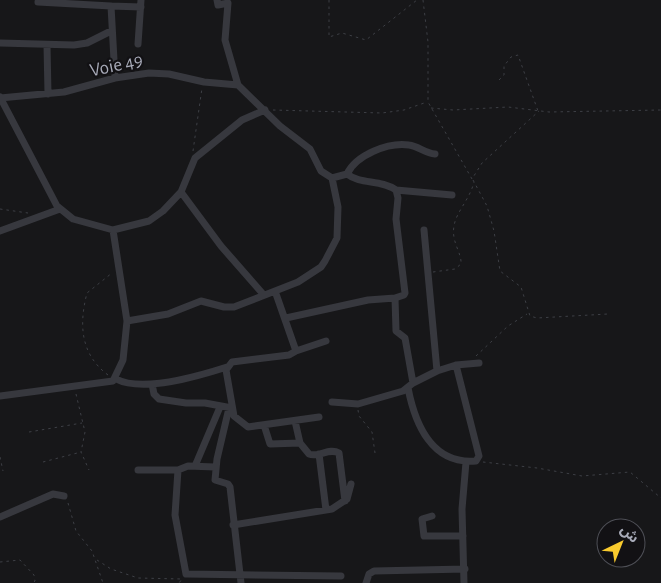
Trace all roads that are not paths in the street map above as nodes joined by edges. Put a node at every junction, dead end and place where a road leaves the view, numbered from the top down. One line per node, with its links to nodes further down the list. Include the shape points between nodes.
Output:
1 (217, 0): 10 (street, via 218,5 228,3 224,40)
2 (38, 2): 4 (street)
3 (141, 4): 4 (street); 7 (street)
4 (110, 6): 5 (street)
5 (111, 31): 8 (street, via 87,43); 9 (street)
6 (0, 43): 8 (street)
7 (138, 44)
8 (47, 45): 11 (street)
9 (115, 78): 10 (street, Voie 49, via 157,72); 11 (street, Voie 49)
10 (238, 85): 13 (street)
11 (48, 94): 12 (street, Voie 49)
12 (0, 98): 20 (street)
13 (265, 110): 16 (street, via 310,150 321,171); 18 (street, via 242,120 195,158)
14 (435, 154): 15 (street, via 406,145 380,149 362,157)
15 (347, 174): 16 (street); 17 (street, via 357,180 378,182)
16 (332, 178): 24 (street, via 338,207 337,238 321,267 298,282)
17 (396, 190): 19 (street); 26 (street, via 396,219 405,293)
18 (181, 192): 21 (street, via 154,218); 25 (street, via 221,246)
19 (452, 195)
20 (60, 209): 21 (street, via 85,224); 23 (street)
21 (113, 230): 28 (street)
22 (424, 230): 34 (street)
23 (0, 231)
24 (275, 291): 25 (street); 27 (street)
25 (263, 294): 28 (street, via 234,306 201,301 168,314)
26 (395, 298): 27 (street, via 368,300); 37 (street, via 396,331 406,338)
27 (286, 318): 30 (street)
28 (126, 321): 35 (street, via 123,360)
29 (326, 341): 30 (street)
30 (296, 350): 33 (street, via 289,355 232,362)
31 (480, 363): 32 (street)
32 (456, 365): 34 (street); 47 (street, via 480,456 476,461)
33 (227, 367): 36 (street, via 192,378); 41 (street)
34 (437, 371): 37 (street)
35 (115, 379): 36 (street); 38 (street)
36 (152, 384): 40 (street, via 159,399 206,403)
37 (410, 385): 39 (street, via 403,391 358,404); 47 (street, via 416,420 428,442 449,457)
38 (0, 396)
39 (332, 402)
40 (220, 408): 41 (street); 48 (street)
41 (231, 408): 44 (street, via 234,416 248,427); 49 (street)
42 (319, 417): 43 (street)
43 (295, 421): 44 (street); 45 (street)
44 (264, 425): 45 (street, via 268,443 272,445)
45 (300, 442): 46 (street, via 310,455)
46 (319, 454): 54 (street, via 333,450 339,453); 55 (street)
47 (466, 462): 59 (street)
48 (195, 466): 49 (street); 51 (street)
49 (215, 467): 58 (street, via 215,481 230,487)
50 (138, 470): 51 (street)
51 (178, 470): 62 (street, via 175,515 185,573)
52 (351, 484): 54 (street)
53 (64, 496): 57 (street, via 52,494)
54 (345, 502): 55 (street)
55 (326, 510): 58 (street)
56 (432, 516): 59 (street, via 422,519 424,536)
57 (0, 517)
58 (233, 525): 62 (street)
59 (463, 536): 60 (street)
60 (465, 569): 63 (street, via 374,571); 64 (street)
61 (341, 576): 62 (street)
62 (240, 579)
63 (366, 583)
64 (464, 583)

